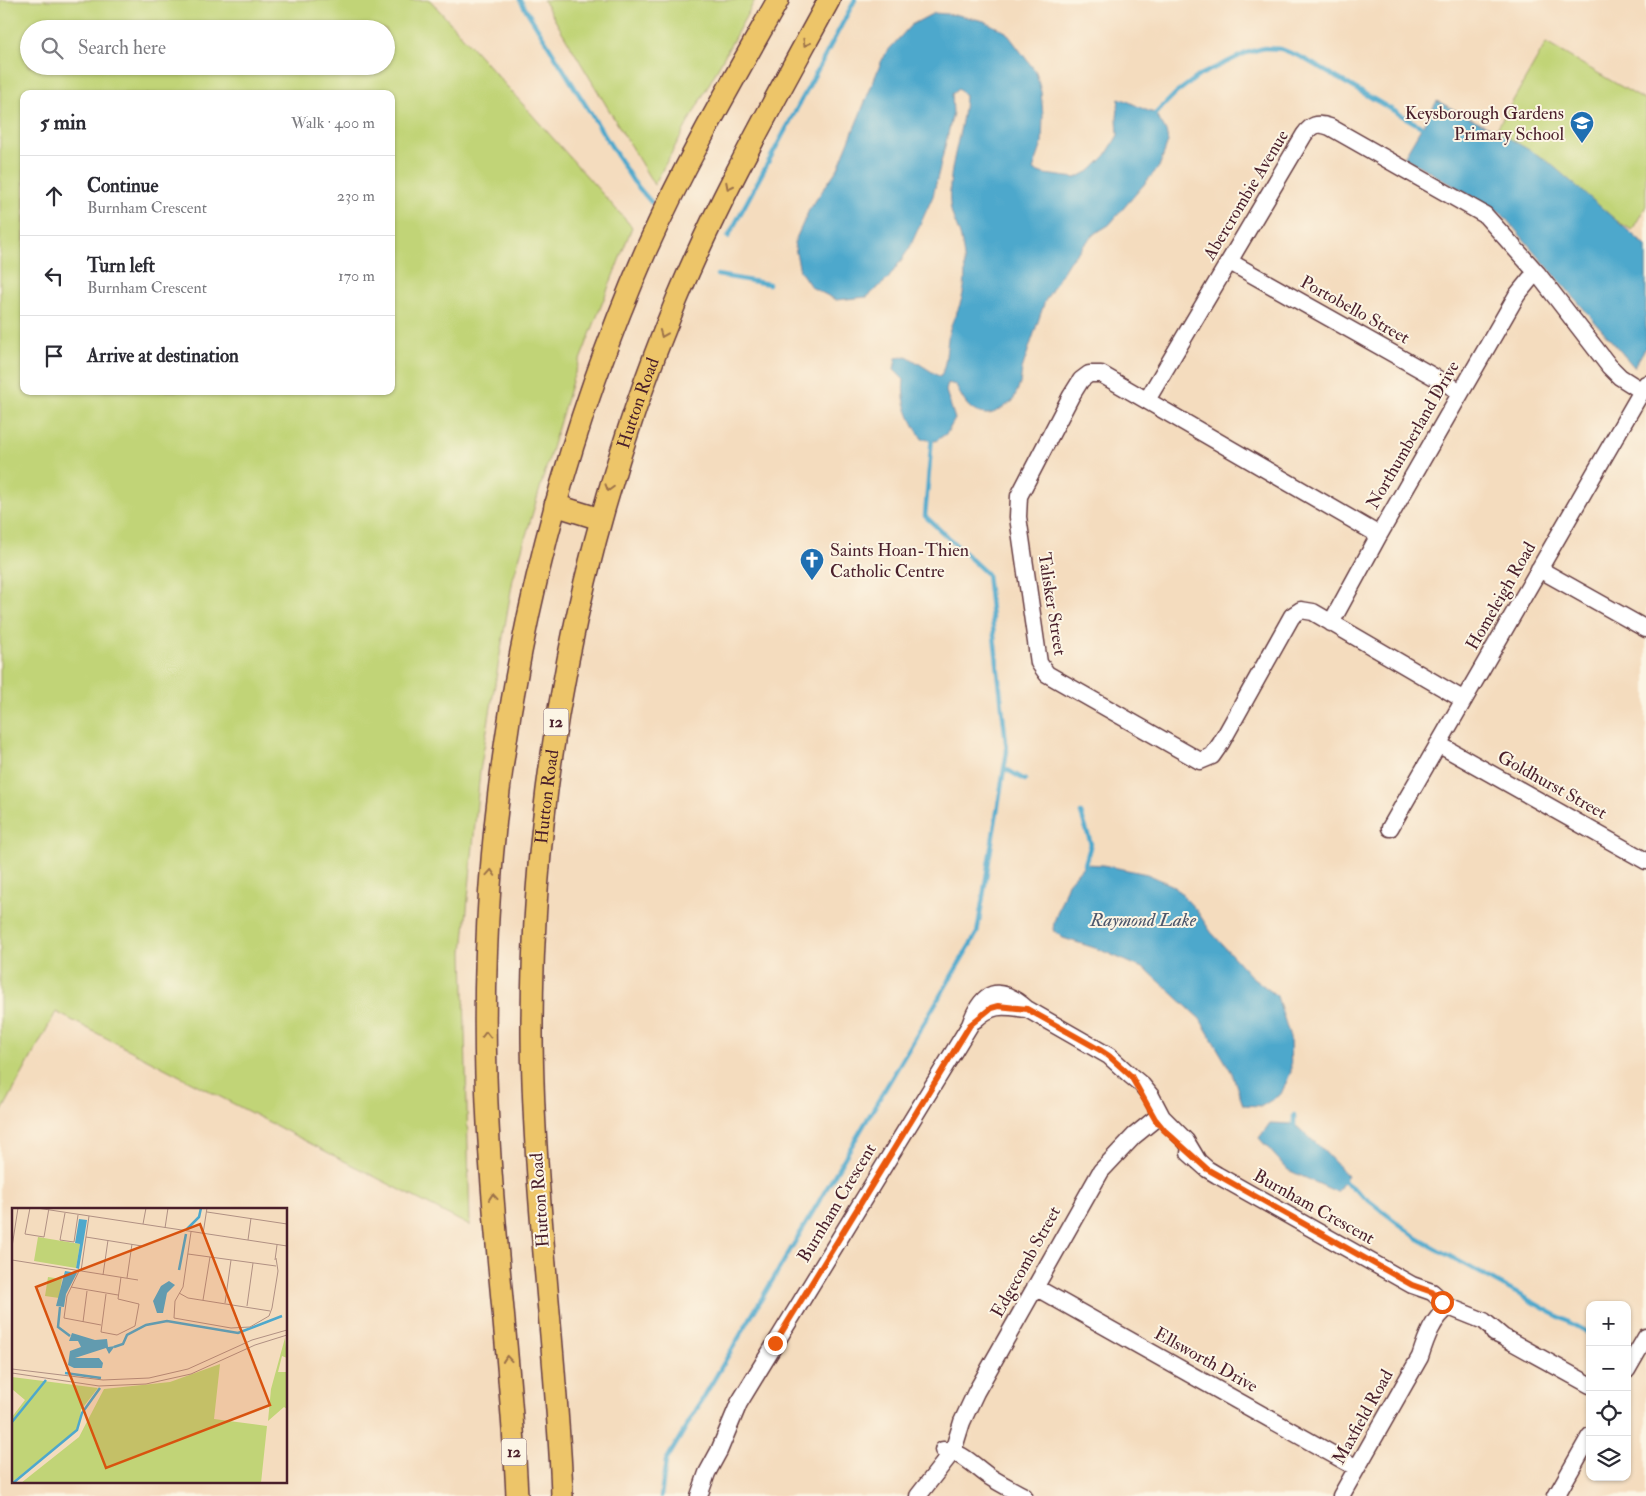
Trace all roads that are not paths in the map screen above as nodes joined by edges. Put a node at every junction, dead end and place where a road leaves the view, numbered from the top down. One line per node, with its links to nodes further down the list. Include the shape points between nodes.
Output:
1 (778, 0): 9 (main road, 12, via 714,114 647,248 602,359)
2 (829, 0): 10 (main road, Hutton Road / 12, one-way to 10, via 752,141 688,273 645,381)
3 (1230, 262): 4 (street, Abercrombie Avenue, via 1304,135 1311,126 1319,124 1330,127 1486,214); 6 (street, Portobello Street); 7 (street, Abercrombie Avenue)
4 (1537, 273): 5 (street, Abercrombie Avenue, via 1609,366 1620,377); 6 (street, Northumberland Drive, via 1517,295)
5 (1644, 387): 8 (street, Homeleigh Road)
6 (1461, 392): 11 (street, Northumberland Drive)
7 (1147, 400): 11 (street, Talisker Street); 13 (street, Talisker Street, via 1101,374 1085,376 1071,396 1019,496 1018,517 1039,663 1047,674 1200,761 1212,756 1221,743 1292,616 1301,610 1313,612)
8 (1640, 409): 12 (street, Homeleigh Road)
9 (555, 505): 10 (main road); 29 (main road, 12, one-way to 9, via 490,1161 486,952 494,836 512,698)
10 (600, 519): 30 (main road, Hutton Road / 12, via 567,661 548,771 536,890 532,1034 534,1110)
11 (1379, 535): 13 (street, Northumberland Drive)
12 (1539, 569): 14 (street); 15 (street, Homeleigh Road)
13 (1331, 623): 15 (street, Talisker Street)
14 (1646, 629)
15 (1464, 700): 16 (street, Homeleigh Road)
16 (1438, 744): 17 (street, Homeleigh Road); 18 (street, Goldhurst Street)
17 (1390, 828)
18 (1646, 861)
19 (1158, 1120): 20 (street, Edgecomb Street, via 1134,1136 1100,1171); 21 (street, Burnham Crescent, via 1186,1141 1198,1161 1217,1175 1412,1285 1432,1292); 31 (street, Burnham Crescent, via 1151,1096 1142,1084 1109,1056 1027,1009 998,1006 970,1025 739,1403)
20 (1035, 1286): 26 (street, Edgecomb Street, via 976,1392 958,1414); 27 (street, Ellsworth Drive)
21 (1446, 1312): 24 (street, Burnham Crescent, via 1484,1321 1503,1337); 27 (street, Maxfield Road, via 1427,1336 1420,1357)
22 (1646, 1337): 23 (street)
23 (1631, 1363)
24 (1586, 1383)
25 (1586, 1444): 28 (street)
26 (948, 1453): 32 (street, Edgecomb Street, via 920,1482); 33 (street)
27 (1357, 1468): 34 (street, Maxfield Road)
28 (1562, 1494)
29 (517, 1496)
30 (562, 1496)
31 (699, 1496)
32 (916, 1496)
33 (1024, 1496)
34 (1342, 1496)

